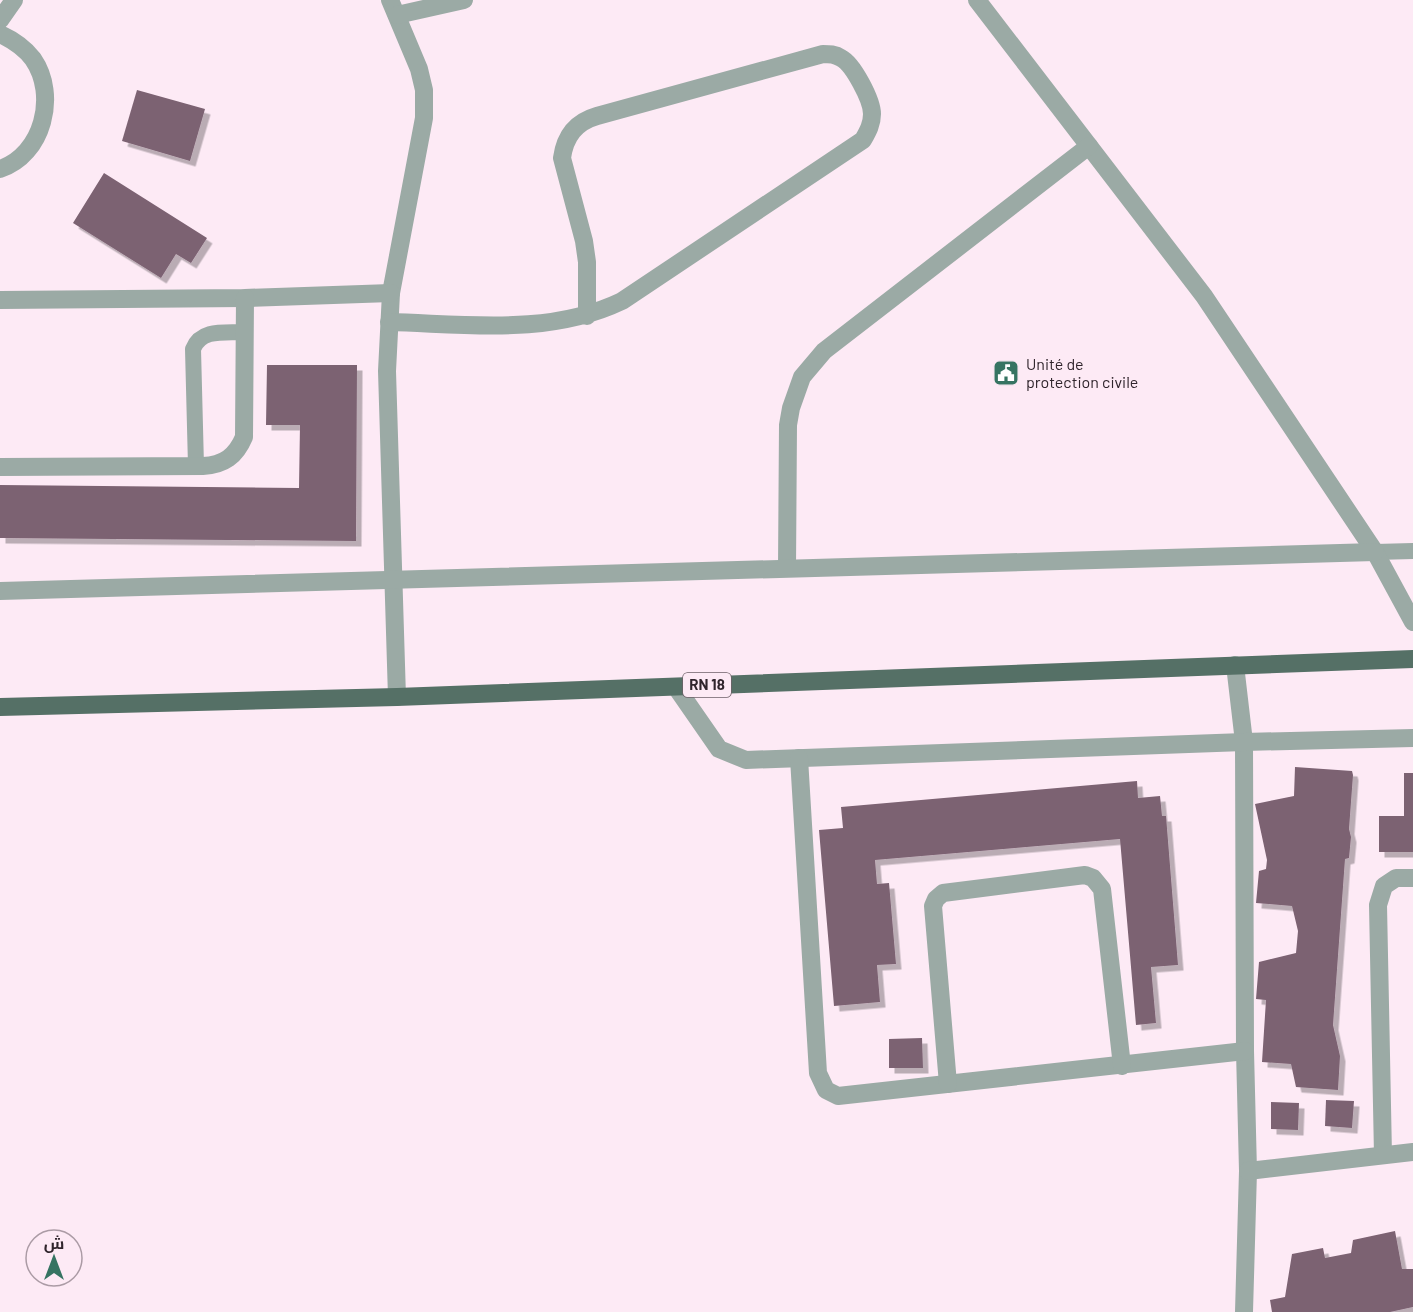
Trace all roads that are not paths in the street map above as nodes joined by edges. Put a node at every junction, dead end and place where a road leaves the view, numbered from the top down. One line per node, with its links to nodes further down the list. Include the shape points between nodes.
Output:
1 (14, 0): 5 (street)
2 (464, 0): 4 (street)
3 (977, 0): 7 (street)
4 (394, 7): 9 (street, via 419,69 424,118)
5 (0, 20)
6 (0, 34): 8 (street, via 16,42 33,60 43,82 45,106 40,131 26,151)
7 (1089, 146): 18 (street, via 1204,296); 19 (street, via 824,351 802,377 788,425)
8 (0, 169)
9 (390, 293): 10 (street); 13 (street)
10 (245, 298): 11 (street); 14 (street)
11 (0, 300)
12 (587, 316): 12 (street, via 639,291 862,140 873,113 849,64 833,54 823,54 586,119 576,126 562,158 584,241); 13 (street, via 521,326)
13 (389, 322): 20 (street)
14 (245, 332): 15 (street, via 244,437 224,462); 15 (lane, via 207,334 200,337 193,349)
15 (196, 466): 16 (street)
16 (0, 467)
17 (1413, 551): 18 (lane)
18 (1375, 552): 19 (street); 22 (street)
19 (787, 568): 20 (street)
20 (392, 579): 21 (street); 26 (street)
21 (0, 591)
22 (1413, 622)
23 (1413, 659): 24 (main road, RN 18)
24 (1235, 665): 25 (main road, RN 18); 29 (street)
25 (676, 687): 26 (main road, RN 18); 30 (street, via 719,749 746,760)
26 (397, 697): 27 (main road, RN 18)
27 (0, 707)
28 (1413, 738): 29 (street)
29 (1244, 742): 30 (street); 32 (street)
30 (799, 758): 34 (street, via 818,1073 826,1090 838,1096)
31 (1413, 878): 36 (street, via 1396,878 1384,886 1378,905)
32 (1245, 1051): 33 (street); 37 (street)
33 (1122, 1066): 34 (street); 34 (street, via 1102,889 1085,875 943,893 936,899 933,906)
34 (948, 1084)
35 (1413, 1152): 36 (street)
36 (1383, 1155): 37 (street)
37 (1248, 1171): 38 (street)
38 (1244, 1312)

